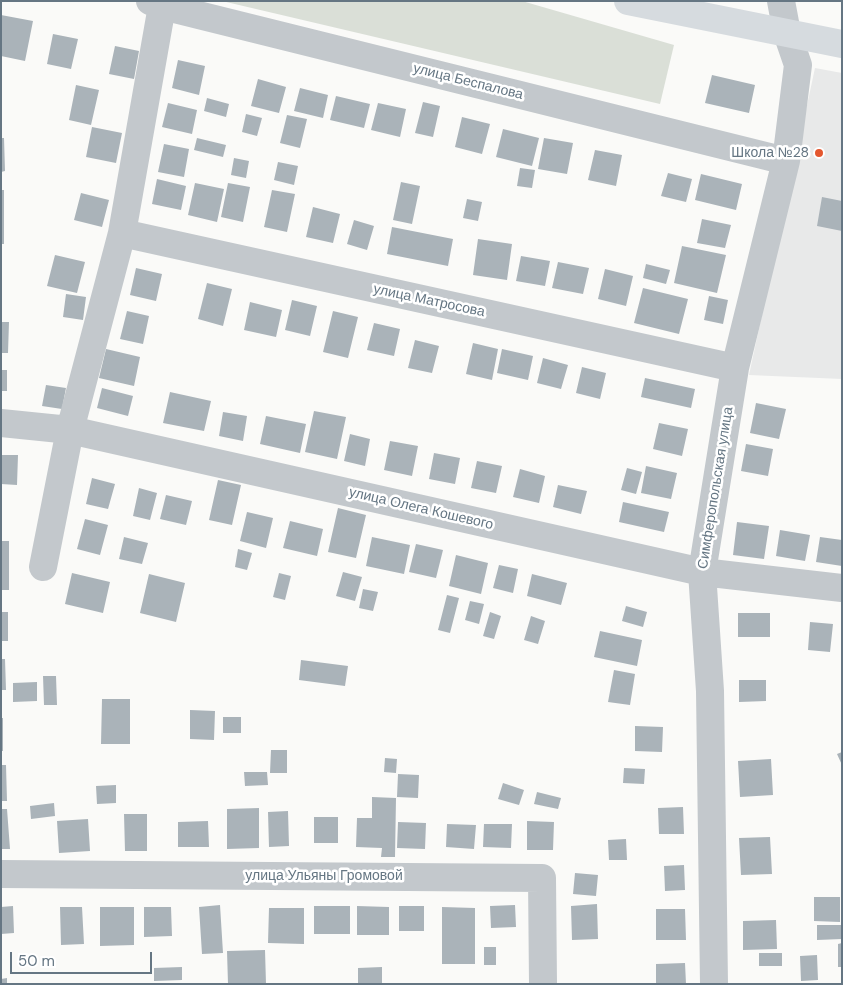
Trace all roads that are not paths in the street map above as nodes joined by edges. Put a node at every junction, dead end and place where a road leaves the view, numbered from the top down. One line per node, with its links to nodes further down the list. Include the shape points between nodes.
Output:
1 (628, 1): 4 (main road)
2 (781, 1): 4 (street, Симферопольская улица)
3 (156, 4): 6 (street, улица Беспалова); 7 (street)
4 (788, 33): 5 (main road); 6 (street, Симферопольская улица, via 798,65)
5 (842, 44)
6 (786, 162): 8 (street, Симферопольская улица)
7 (122, 233): 8 (street, улица Матросова); 10 (street)
8 (735, 368): 12 (street, Симферопольская улица)
9 (1, 423): 10 (street, улица Олега Кошевого)
10 (70, 430): 11 (street); 12 (street, улица Олега Кошевого)
11 (43, 567)
12 (702, 572): 13 (street, улица Олега Кошевого); 16 (street, Симферопольская улица, via 710,691)
13 (842, 588)
14 (1, 874): 15 (street, улица Ульяны Громовой, via 542,878)
15 (543, 984)
16 (714, 984)

